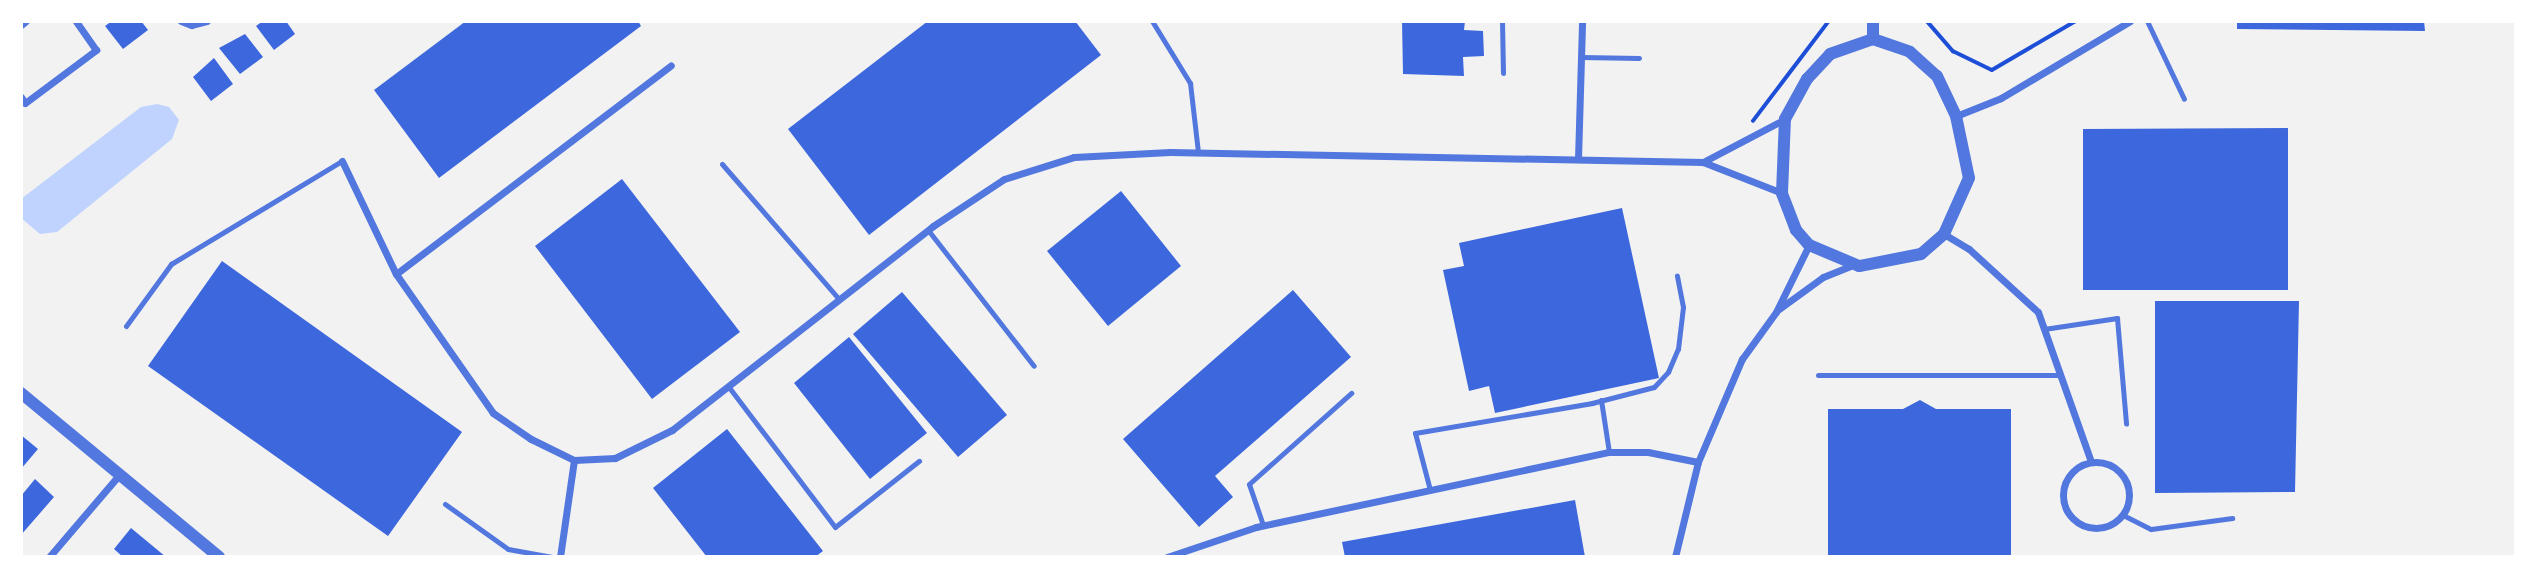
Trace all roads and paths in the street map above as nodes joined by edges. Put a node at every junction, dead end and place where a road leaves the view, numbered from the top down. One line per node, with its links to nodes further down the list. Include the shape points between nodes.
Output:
1 (26, 21): 14 (street)
2 (181, 21): 3 (street, via 191,25)
3 (207, 21)
4 (1152, 21): 25 (lane, via 1190,83)
5 (1502, 21): 19 (lane)
6 (1582, 21): 16 (street)
7 (1829, 21): 24 (path, via 1753,118)
8 (1873, 21): 15 (street)
9 (1927, 21): 10 (path, via 1953,51 1992,70)
10 (2076, 21)
11 (2130, 21): 22 (street, via 2001,98)
12 (2147, 21): 21 (lane)
13 (79, 22): 20 (street, via 96,50 25,103)
14 (21, 25)
15 (1873, 38): 22 (street, via 1910,52 1937,76); 23 (street, via 1830,54 1807,79)
16 (1581, 57): 17 (lane); 26 (street)
17 (1639, 58)
18 (671, 65): 35 (street)
19 (1503, 73)
20 (21, 97)
21 (2184, 99)
22 (1956, 116): 32 (street, via 1969,178)
23 (1785, 119): 24 (street); 30 (street)
24 (1752, 139): 28 (street)
25 (1198, 152): 26 (street); 31 (street, via 1074,157 1004,180)
26 (1578, 159): 28 (street)
27 (342, 161): 35 (street); 39 (lane, via 171,264)
28 (1703, 162): 30 (street)
29 (722, 164): 37 (lane)
30 (1782, 193): 33 (street, via 1796,230)
31 (928, 230): 37 (street); 41 (lane)
32 (1944, 234): 34 (street, via 1921,254 1891,263); 40 (street, via 1969,249 2038,312)
33 (1809, 245): 34 (street); 38 (street)
34 (1855, 264): 38 (street, via 1823,277)
35 (397, 274): 50 (street, via 493,412 531,439)
36 (1677, 276): 47 (lane, via 1683,307 1678,349 1668,372 1654,387)
37 (839, 299): 44 (street)
38 (1776, 312): 52 (street, via 1742,359)
39 (126, 326)
40 (2043, 329): 43 (street); 48 (lane, via 2117,318)
41 (1034, 366)
42 (1818, 375): 43 (lane)
43 (2060, 375): 53 (street)
44 (728, 386): 50 (street, via 672,430 615,458); 51 (lane, via 835,527)
45 (21, 393): 54 (street)
46 (1351, 393): 59 (lane, via 1249,484)
47 (1601, 400): 49 (lane); 55 (lane, via 1415,433)
48 (2126, 424)
49 (1609, 452): 52 (street, via 1648,452); 55 (street)
50 (574, 460): 64 (street)
51 (919, 461)
52 (1698, 462): 66 (street)
53 (2091, 462): 57 (street, via 2113,467 2125,479 2129,502); 57 (street, via 2078,468 2064,486 2070,516 2094,528 2115,523)
54 (120, 475): 61 (street); 62 (street)
55 (1430, 490): 59 (street)
56 (445, 503): 63 (lane, via 508,548)
57 (2123, 515): 58 (lane, via 2151,529)
58 (2232, 517)
59 (1263, 525): 60 (street)
60 (1189, 554): 65 (street)
61 (49, 557)
62 (219, 557)
63 (552, 557)
64 (560, 557)
65 (1167, 557)
66 (1675, 557)

